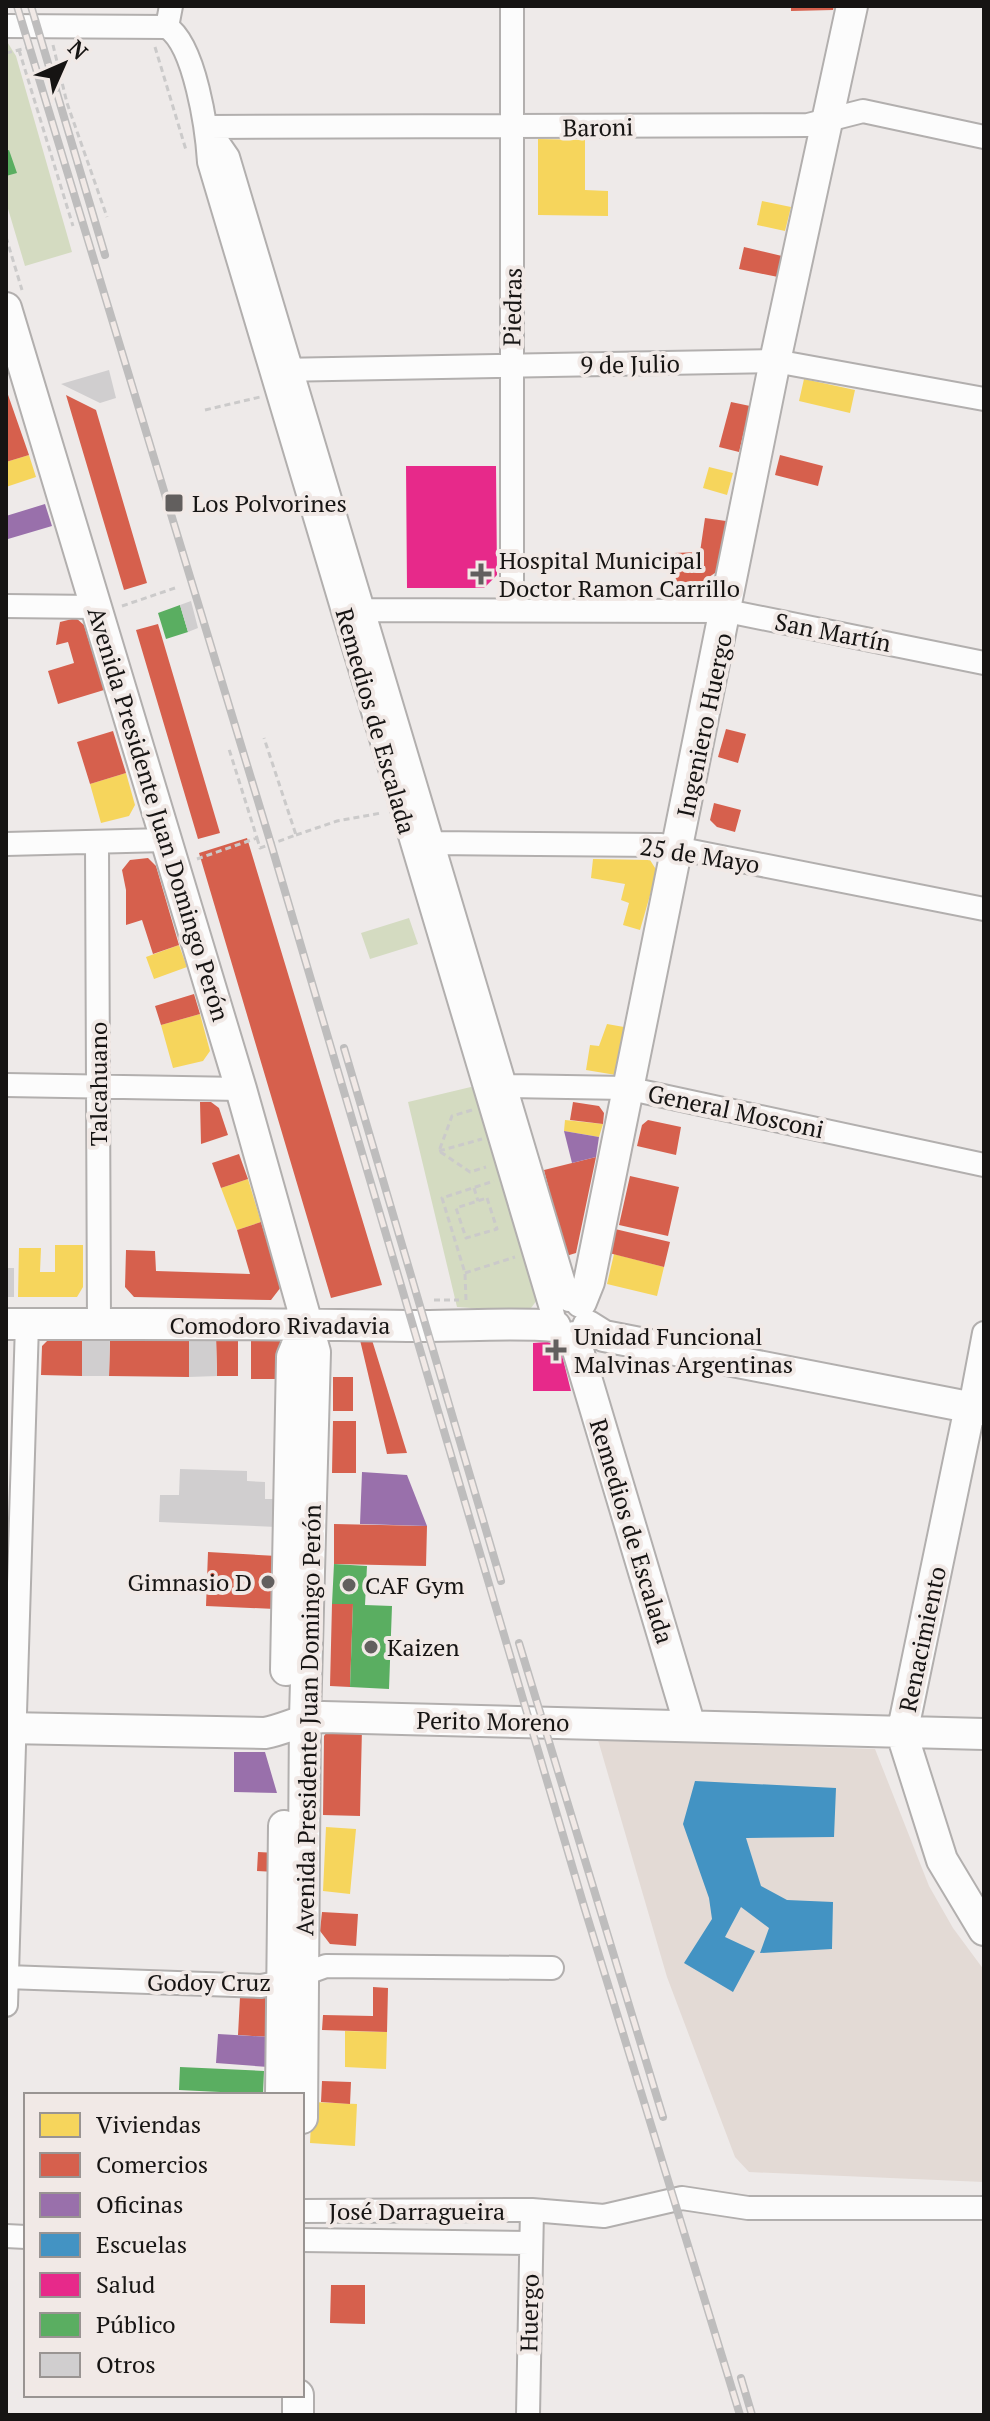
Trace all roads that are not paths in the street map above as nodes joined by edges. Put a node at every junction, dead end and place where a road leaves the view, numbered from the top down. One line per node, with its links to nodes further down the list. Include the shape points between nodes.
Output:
1 (512, 6): 7 (street, Piedras)
2 (852, 6): 5 (street, Ingeniero Huergo)
3 (9, 26): 4 (street)
4 (163, 26): 6 (street, Remedios de Escalada, via 177,34 184,48)
5 (828, 119): 7 (street, Baroni, via 808,125); 8 (street, Baroni, via 863,111); 10 (street, Ingeniero Huergo)
6 (207, 127): 7 (street, Baroni); 13 (street, Remedios de Escalada, via 209,159); 13 (street, Remedios de Escalada, via 228,157)
7 (514, 127): 12 (street, Piedras)
8 (984, 137)
9 (6, 308): 11 (street, Avenida Presidente Juan Domingo Perón)
10 (775, 361): 12 (street, 9 de Julio); 14 (street, 9 de Julio); 18 (street, Ingeniero Huergo)
11 (14, 363): 17 (street, Avenida Presidente Juan Domingo Perón)
12 (511, 366): 13 (street, 9 de Julio); 16 (street, Piedras)
13 (280, 377): 19 (street, Remedios de Escalada)
14 (984, 399)
15 (6, 606): 17 (street)
16 (512, 608): 18 (street, San Martín); 19 (street, San Martín)
17 (97, 610): 25 (street, Avenida Presidente Juan Domingo Perón)
18 (727, 611): 20 (street, San Martín); 24 (street, Ingeniero Huergo)
19 (353, 612): 23 (street, Remedios de Escalada)
20 (984, 663)
21 (6, 844): 22 (street)
22 (97, 844): 25 (street); 28 (street, Talcahuano)
23 (423, 847): 24 (street, 25 de Mayo); 31 (street, Remedios de Escalada)
24 (679, 848): 26 (street, 25 de Mayo); 29 (street, Ingeniero Huergo)
25 (170, 853): 30 (street, Avenida Presidente Juan Domingo Perón)
26 (984, 909)
27 (6, 1085): 28 (street)
28 (98, 1087): 30 (street); 36 (street, Talcahuano)
29 (626, 1088): 31 (street, General Mosconi); 32 (street, General Mosconi); 33 (street, Ingeniero Huergo, via 589,1282)
30 (241, 1089): 34 (street, Avenida Presidente Juan Domingo Perón)
31 (489, 1096): 33 (street, Remedios de Escalada)
32 (984, 1165)
33 (570, 1318): 34 (street, Comodoro Rivadavia); 38 (street, Comodoro Rivadavia, via 604,1336); 40 (street, Remedios de Escalada)
34 (306, 1323): 36 (street, Comodoro Rivadavia); 39 (street, Avenida Presidente Juan Domingo Perón, via 292,1357)
35 (16, 1324): 36 (street, Comodoro Rivadavia); 41 (street)
36 (99, 1324)
37 (984, 1333): 38 (street, Renacimiento)
38 (977, 1408): 42 (street, Renacimiento)
39 (295, 1724): 40 (street, Perito Moreno); 41 (street, Perito Moreno, via 265,1733); 47 (street, Avenida Presidente Juan Domingo Perón)
40 (690, 1726): 42 (street, Perito Moreno)
41 (10, 1728): 46 (street)
42 (902, 1734): 43 (street, Perito Moreno); 44 (street, Renacimiento, via 942,1860)
43 (984, 1734)
44 (984, 1930)
45 (552, 1968): 47 (street, Godoy Cruz, via 326,1966)
46 (6, 1977): 47 (street, Godoy Cruz, via 261,1986); 48 (street)
47 (293, 1978): 49 (street, Avenida Presidente Juan Domingo Perón); 50 (street, Avenida Presidente Juan Domingo Perón)
48 (6, 2005)
49 (281, 2093)
50 (300, 2093)
51 (984, 2208): 52 (street, José Darragueira, via 730,2206 682,2198 604,2216)
52 (532, 2210): 53 (street, José Darragueira); 55 (street, Huergo)
53 (304, 2211)
54 (304, 2240): 55 (street, José Darragueira)
55 (530, 2243): 56 (street, Huergo)
56 (528, 2415)

